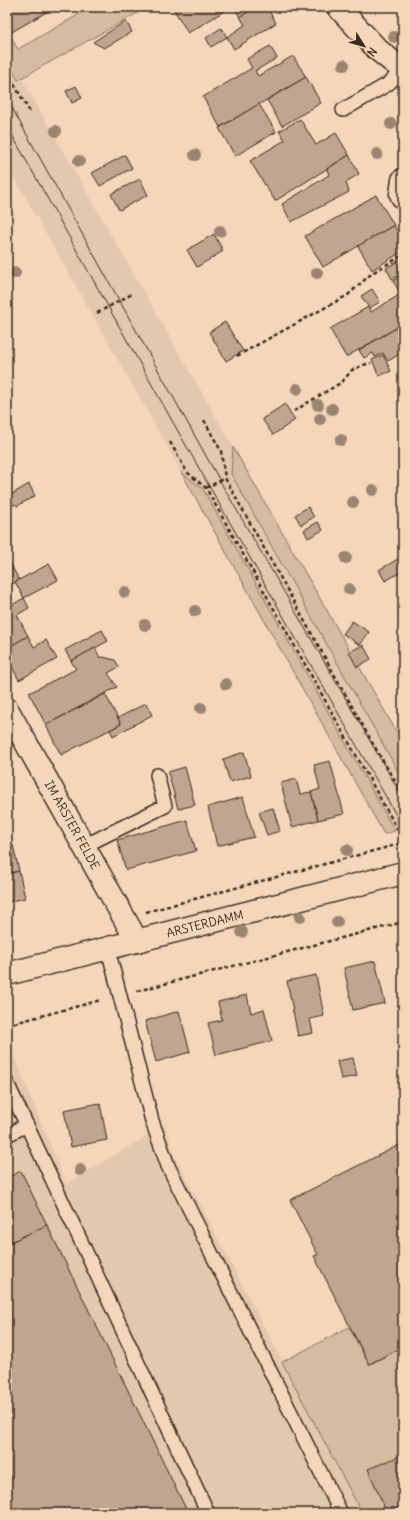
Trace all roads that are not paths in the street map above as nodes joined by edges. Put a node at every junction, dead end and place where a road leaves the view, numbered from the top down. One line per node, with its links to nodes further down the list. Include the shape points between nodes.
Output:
1 (338, 7): 2 (street, via 378,50)
2 (403, 70): 3 (lane, via 388,84)
3 (343, 110)
4 (403, 180): 5 (street)
5 (403, 198)
6 (7, 710): 8 (street, IM ARSTER FELDE)
7 (157, 774): 8 (lane, via 165,806)
8 (84, 846): 10 (street, IM ARSTER FELDE)
9 (403, 873): 10 (street, ARSTERDAMM)
10 (137, 941): 11 (street, ARSTERDAMM)
11 (108, 949): 12 (street, ARSTERDAMM); 17 (lane, via 152,1121 168,1166)
12 (7, 974)
13 (7, 1083): 14 (lane)
14 (27, 1125): 15 (lane); 16 (lane)
15 (7, 1135)
16 (208, 1513)
17 (341, 1513)

